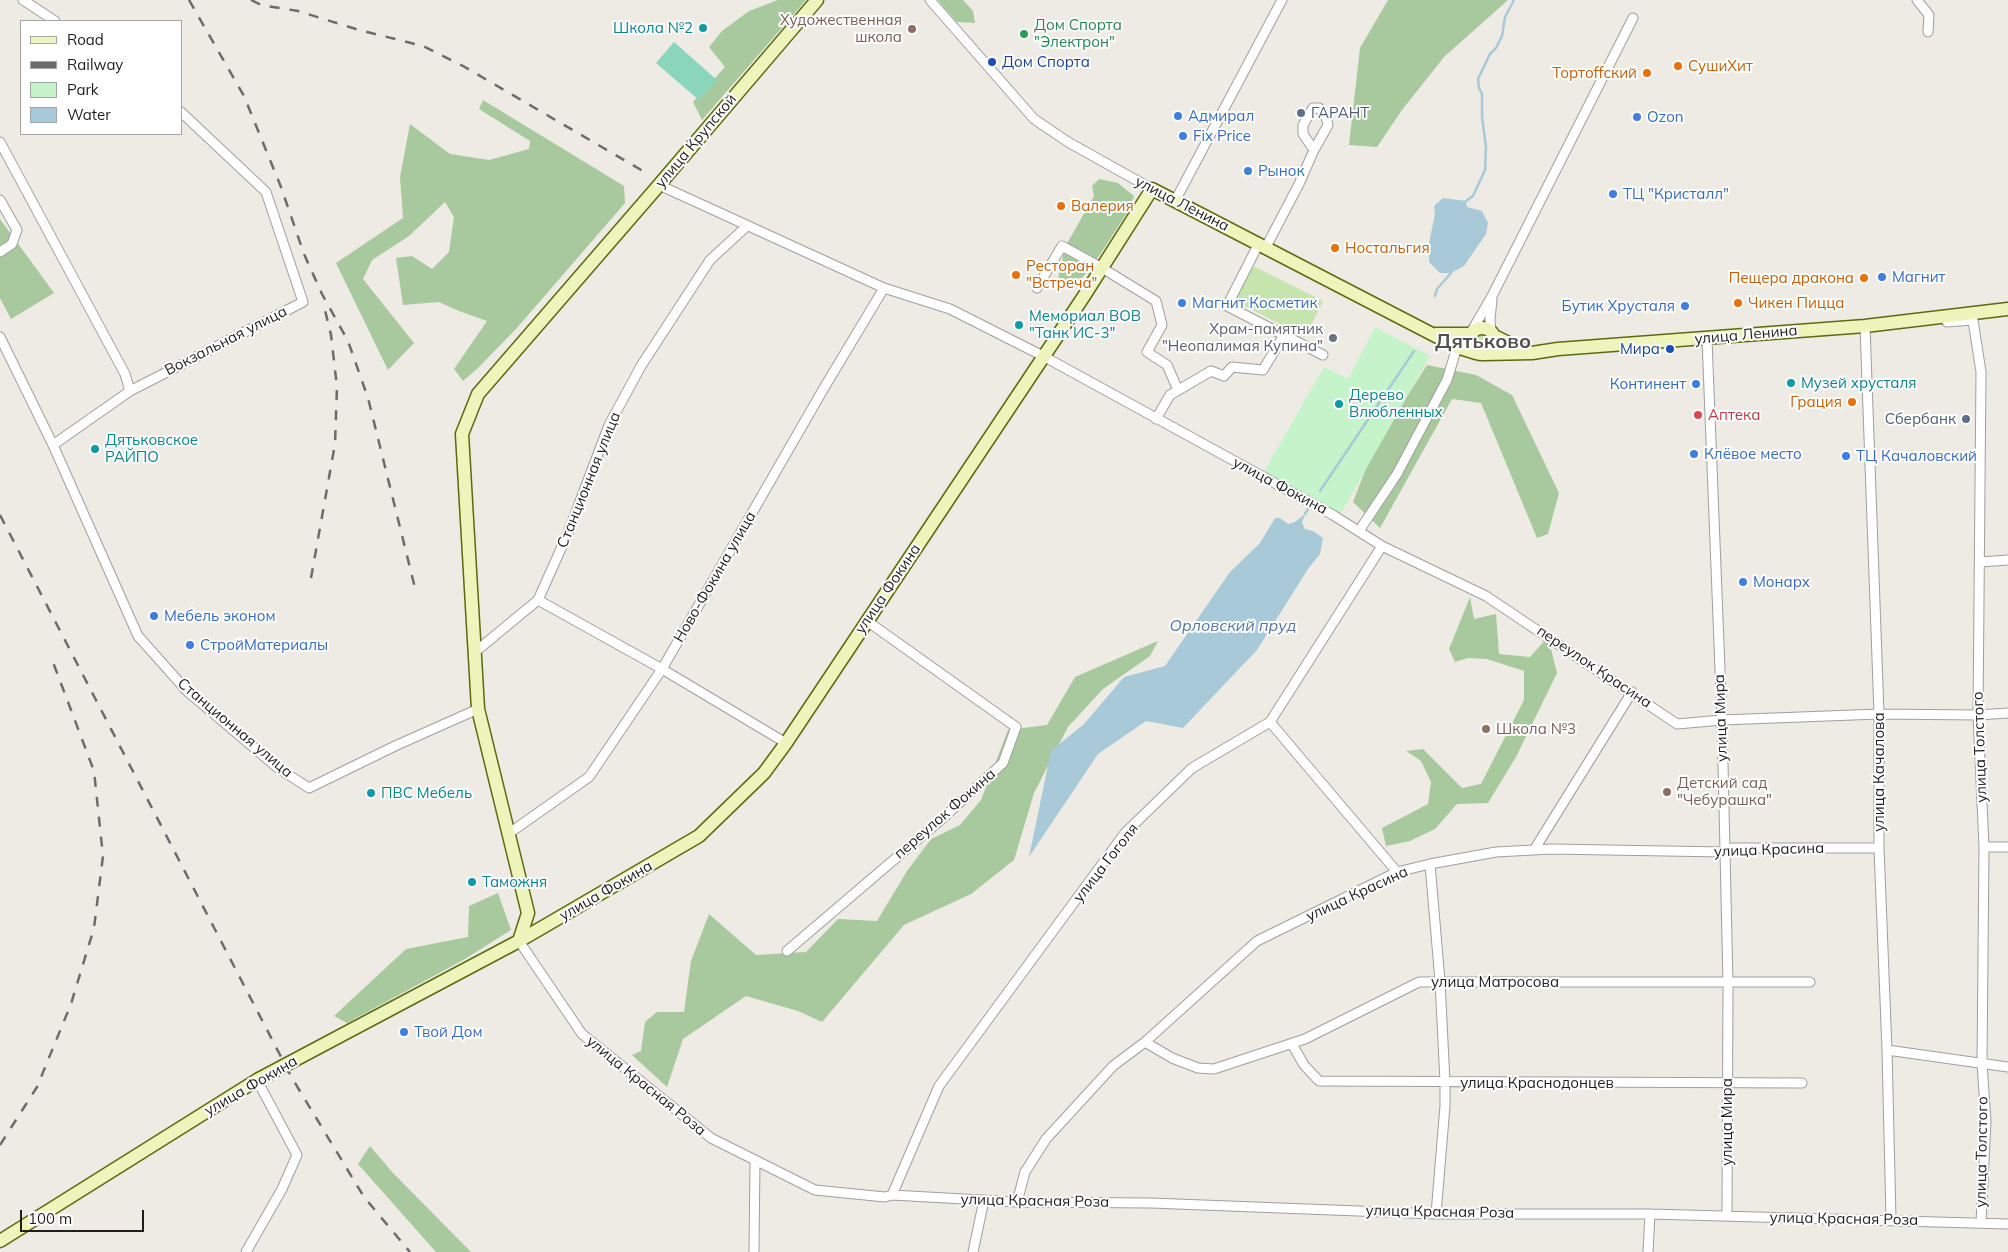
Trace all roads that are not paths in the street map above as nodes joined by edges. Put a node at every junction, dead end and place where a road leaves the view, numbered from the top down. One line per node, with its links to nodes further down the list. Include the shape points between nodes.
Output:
1 (23, 0): 7 (street)
2 (817, 0): 12 (main road, улица Крупской)
3 (930, 0): 13 (street, улица Ленина, via 1034,120)
4 (1282, 0): 15 (street)
5 (1917, 0): 8 (street, via 1929,16)
6 (1633, 18): 22 (street)
7 (53, 20)
8 (1928, 32)
9 (182, 113): 38 (street, Вокзальная улица, via 266,192 303,302)
10 (0, 142): 38 (street, via 125,374)
11 (1314, 150): 17 (street, via 1299,184)
12 (659, 185): 16 (street); 48 (main road, улица Крупской, via 478,394 462,434)
13 (1152, 189): 15 (main road, улица Ленина); 19 (main road, улица Фокина)
14 (0, 200): 18 (street, via 17,230 12,244)
15 (1175, 201): 17 (main road, улица Ленина)
16 (747, 226): 20 (street); 46 (street, Станционная улица, via 710,260 641,366 609,425 568,533)
17 (1263, 245): 26 (main road, улица Ленина); 29 (street, via 1226,306)
18 (0, 252)
19 (1102, 268): 21 (street, via 1062,246); 36 (main road, улица Фокина); 37 (street, via 1156,301 1162,325 1147,352 1167,366)
20 (884, 288): 36 (street, via 950,309); 49 (street, Ново-Фокина улица)
21 (1037, 288)
22 (1492, 296): 27 (street); 28 (street, via 1490,320)
23 (2008, 309): 24 (main road, улица Ленина)
24 (1928, 319): 25 (main road, улица Ленина); 45 (street, улица Толстого, via 1928,323 1973,320 1981,372)
25 (1864, 326): 31 (main road, улица Ленина); 53 (street, улица Качалова)
26 (1433, 334): 27 (main road); 32 (main road, улица Ленина)
27 (1470, 334): 28 (main road, via 1480,328); 33 (main road, via 1468,342 1472,350)
28 (1493, 334): 33 (main road, via 1494,348); 34 (main road)
29 (1284, 335): 35 (street); 37 (street, via 1263,370 1232,367 1224,376 1211,370)
30 (0, 337): 40 (street)
31 (1707, 339): 34 (main road, улица Ленина); 55 (street, улица Мира)
32 (1457, 347): 33 (main road, улица Ленина); 42 (street, via 1443,388 1397,474)
33 (1480, 353): 34 (main road, улица Ленина)
34 (1532, 353)
35 (1323, 355)
36 (1043, 356): 39 (street, улица Фокина); 47 (main road, улица Фокина)
37 (1178, 390): 39 (street, via 1170,394)
38 (130, 391): 40 (street, Вокзальная улица)
39 (1156, 418): 41 (street, улица Фокина)
40 (53, 445): 51 (street, Станционная улица, via 138,636 187,691 278,768 309,788)
41 (1333, 515): 42 (street, переулок Красина)
42 (1360, 532): 43 (street, переулок Красина)
43 (1382, 546): 50 (street, переулок Красина, via 1486,596); 56 (street, улица Гоголя)
44 (2008, 560): 45 (street)
45 (1980, 562): 54 (street, улица Толстого)
46 (538, 600): 48 (street, Станционная улица); 49 (street)
47 (867, 621): 57 (main road, улица Фокина); 67 (street, переулок Фокина, via 1016,727 1003,763)
48 (475, 652): 51 (main road)
49 (662, 669): 57 (street); 58 (street, Ново-Фокина улица, via 589,776)
50 (1632, 692): 55 (street, переулок Красина, via 1678,724); 62 (street)
51 (478, 709): 58 (main road)
52 (2008, 713): 54 (street, переулок Красина)
53 (1879, 714): 54 (street, переулок Красина); 55 (street, переулок Красина); 61 (street, улица Качалова)
54 (1978, 715): 59 (street, улица Толстого)
55 (1722, 720): 63 (street, улица Мира)
56 (1270, 722): 65 (street); 81 (street, улица Гоголя, via 1192,768 1125,833 939,1086)
57 (786, 743): 66 (main road, улица Фокина, via 764,773 699,836)
58 (508, 834): 66 (main road, via 528,913)
59 (1984, 847): 60 (street); 74 (street, улица Толстого)
60 (2008, 847)
61 (1879, 848): 63 (street, улица Красина, via 1731,848); 73 (street, улица Качалова)
62 (1534, 850): 63 (street, улица Красина); 64 (street, улица Красина, via 1496,852)
63 (1724, 852): 70 (street, улица Мира)
64 (1430, 864): 65 (street, улица Красина); 68 (street)
65 (1397, 872): 71 (street, улица Красина, via 1258,941)
66 (520, 941): 76 (main road, улица Фокина); 80 (street, улица Красная Роза, via 582,1034 711,1138)
67 (787, 951)
68 (1440, 982): 70 (street, улица Матросова); 72 (street, улица Матросова, via 1419,982); 77 (street)
69 (1810, 982): 70 (street, улица Матросова)
70 (1728, 984): 79 (street, улица Мира)
71 (1145, 1042): 72 (street, улица Матросова, via 1172,1058 1198,1068 1214,1069); 83 (street, улица Красина, via 1113,1066 1046,1139 1024,1172)
72 (1292, 1044): 77 (street, улица Краснодонцев, via 1304,1065 1319,1081)
73 (1887, 1050): 74 (street); 87 (street, улица Качалова)
74 (1982, 1064): 75 (street); 88 (street, улица Толстого, via 1986,1121)
75 (2008, 1067)
76 (257, 1080): 90 (main road, улица Фокина); 91 (street, via 297,1155 282,1189)
77 (1445, 1082): 79 (street, улица Краснодонцев); 84 (street)
78 (1802, 1083): 79 (street, улица Краснодонцев)
79 (1727, 1084): 86 (street, улица Мира)
80 (755, 1160): 81 (street, улица Красная Роза, via 815,1190); 92 (street)
81 (892, 1195): 82 (street, улица Красная Роза)
82 (984, 1200): 83 (street, улица Красная Роза); 93 (street)
83 (1018, 1202): 84 (street, улица Красная Роза, via 1151,1203)
84 (1436, 1214): 85 (street, улица Красная Роза)
85 (1650, 1214): 86 (street, улица Красная Роза); 94 (street)
86 (1727, 1216): 87 (street, улица Красная Роза)
87 (1891, 1219): 88 (street, улица Красная Роза)
88 (1981, 1223): 89 (street, улица Красная Роза)
89 (2008, 1224)
90 (0, 1242)
91 (246, 1252)
92 (754, 1252)
93 (973, 1252)
94 (1648, 1252)

